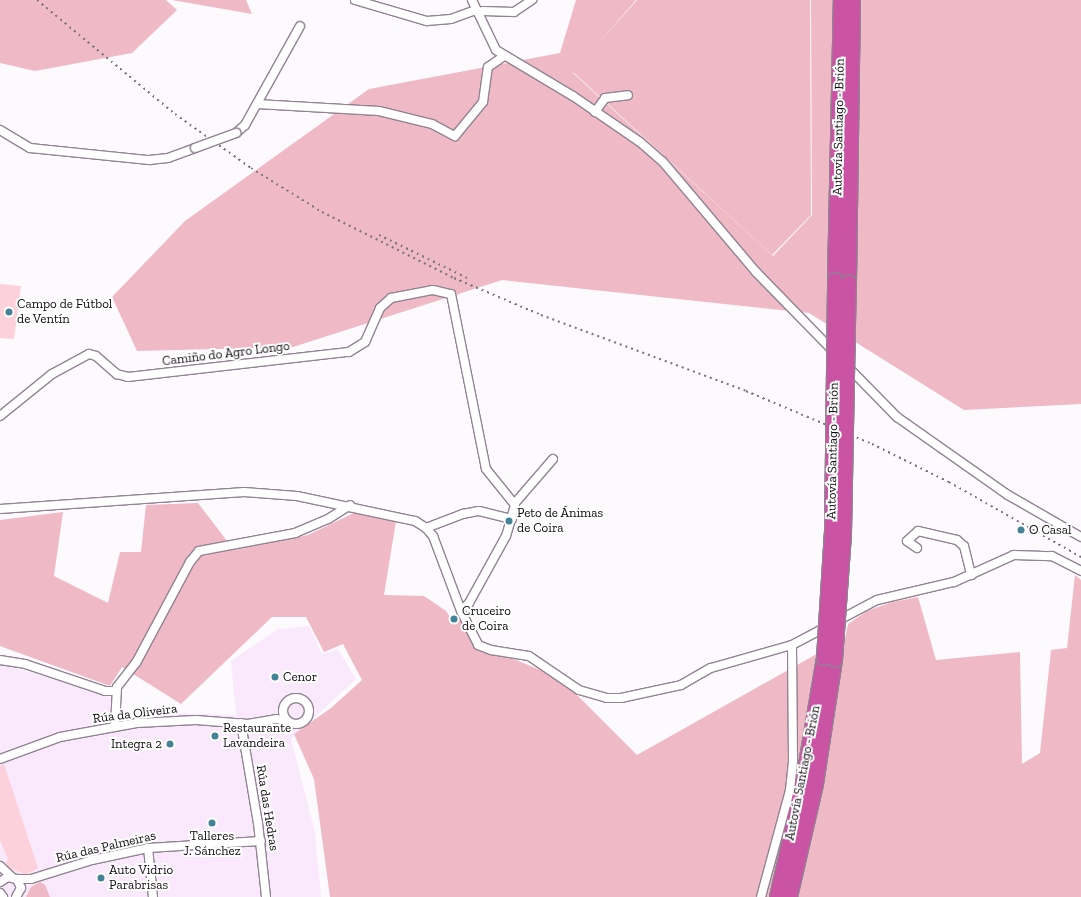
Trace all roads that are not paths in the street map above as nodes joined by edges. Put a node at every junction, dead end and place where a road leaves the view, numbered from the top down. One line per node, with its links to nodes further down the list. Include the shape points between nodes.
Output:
1 (355, 0): 8 (street, via 426,21 451,19)
2 (472, 0): 8 (street)
3 (532, 0): 8 (street, via 514,12)
4 (834, 0): 11 (highway)
5 (841, 0): 11 (highway, Autovía Santiago - Brión)
6 (852, 0): 9 (highway, Autovía Santiago - Brión)
7 (857, 0): 9 (highway)
8 (477, 12): 12 (street, via 491,43)
9 (852, 19): 17 (highway, Autovía Santiago - Brión)
10 (300, 26): 14 (street)
11 (840, 34): 17 (highway, Autovía Santiago - Brión)
12 (503, 57): 14 (street, via 488,67 483,102 455,136 432,124 379,111); 15 (street, via 573,96)
13 (628, 94): 15 (street, via 604,98)
14 (257, 104): 16 (street, bridge, via 245,125 236,133 168,158 149,160 30,148)
15 (595, 112): 25 (street, via 640,142 663,162 699,201 756,272 897,416 1008,495)
16 (0, 130)
17 (842, 281): 31 (highway, Autovía Santiago - Brión, bridge, via 844,533)
18 (0, 416): 20 (street, Camiño do Agro Longo, via 52,374 89,354 96,356 117,374 128,377 349,352 365,342 380,308 391,298 428,290 451,294 486,469)
19 (553, 459): 20 (street)
20 (515, 503): 23 (street)
21 (350, 505): 22 (street, via 296,496 244,492); 24 (street, via 415,521); 33 (street, via 328,519 295,533 199,551 190,562 136,664)
22 (0, 509)
23 (512, 519): 24 (street, via 479,511 463,514); 29 (street, via 506,536 479,585)
24 (426, 528): 29 (street, via 433,536)
25 (1081, 537)
26 (917, 548): 28 (street, via 907,541 918,531 957,540 964,546)
27 (1081, 571): 28 (street, via 1052,556 1014,555)
28 (971, 575): 30 (street, via 954,582 877,600)
29 (461, 611): 30 (street, via 475,640 484,648 529,656 579,690 607,698 681,685 711,668)
30 (792, 645): 51 (street, via 790,790)
31 (830, 659): 52 (highway, Autovía Santiago - Brión); 53 (highway, Autovía Santiago - Brión, via 816,784)
32 (0, 660): 33 (street, via 25,664 105,691)
33 (116, 691): 38 (street)
34 (284, 711): 35 (street, Rúa da Oliveira); 36 (street); 36 (street, Rúa da Oliveira, via 292,698 301,699 308,705 309,713 304,721 296,724)
35 (276, 719): 36 (street, Rúa da Oliveira); 37 (street, Rúa da Oliveira)
36 (288, 721)
37 (241, 723): 38 (street, Rúa da Oliveira, via 183,720); 40 (street, Rúa das Hedras)
38 (116, 726): 39 (street, Rúa da Oliveira, via 60,737)
39 (0, 759)
40 (261, 841): 41 (street, Rúa das Palmeiras); 50 (street, Rúa das Hedras)
41 (148, 848): 44 (street, Rúa das Palmeiras, via 92,860); 49 (street)
42 (0, 867): 43 (street); 45 (street)
43 (14, 878): 44 (street, Rúa das Palmeiras); 45 (street, Rúa das Palmeiras); 47 (street)
44 (31, 879): 47 (street)
45 (0, 882)
46 (0, 893): 48 (street)
47 (18, 895)
48 (1, 897)
49 (153, 897)
50 (266, 897)
51 (761, 897)
52 (777, 897)
53 (790, 897)

